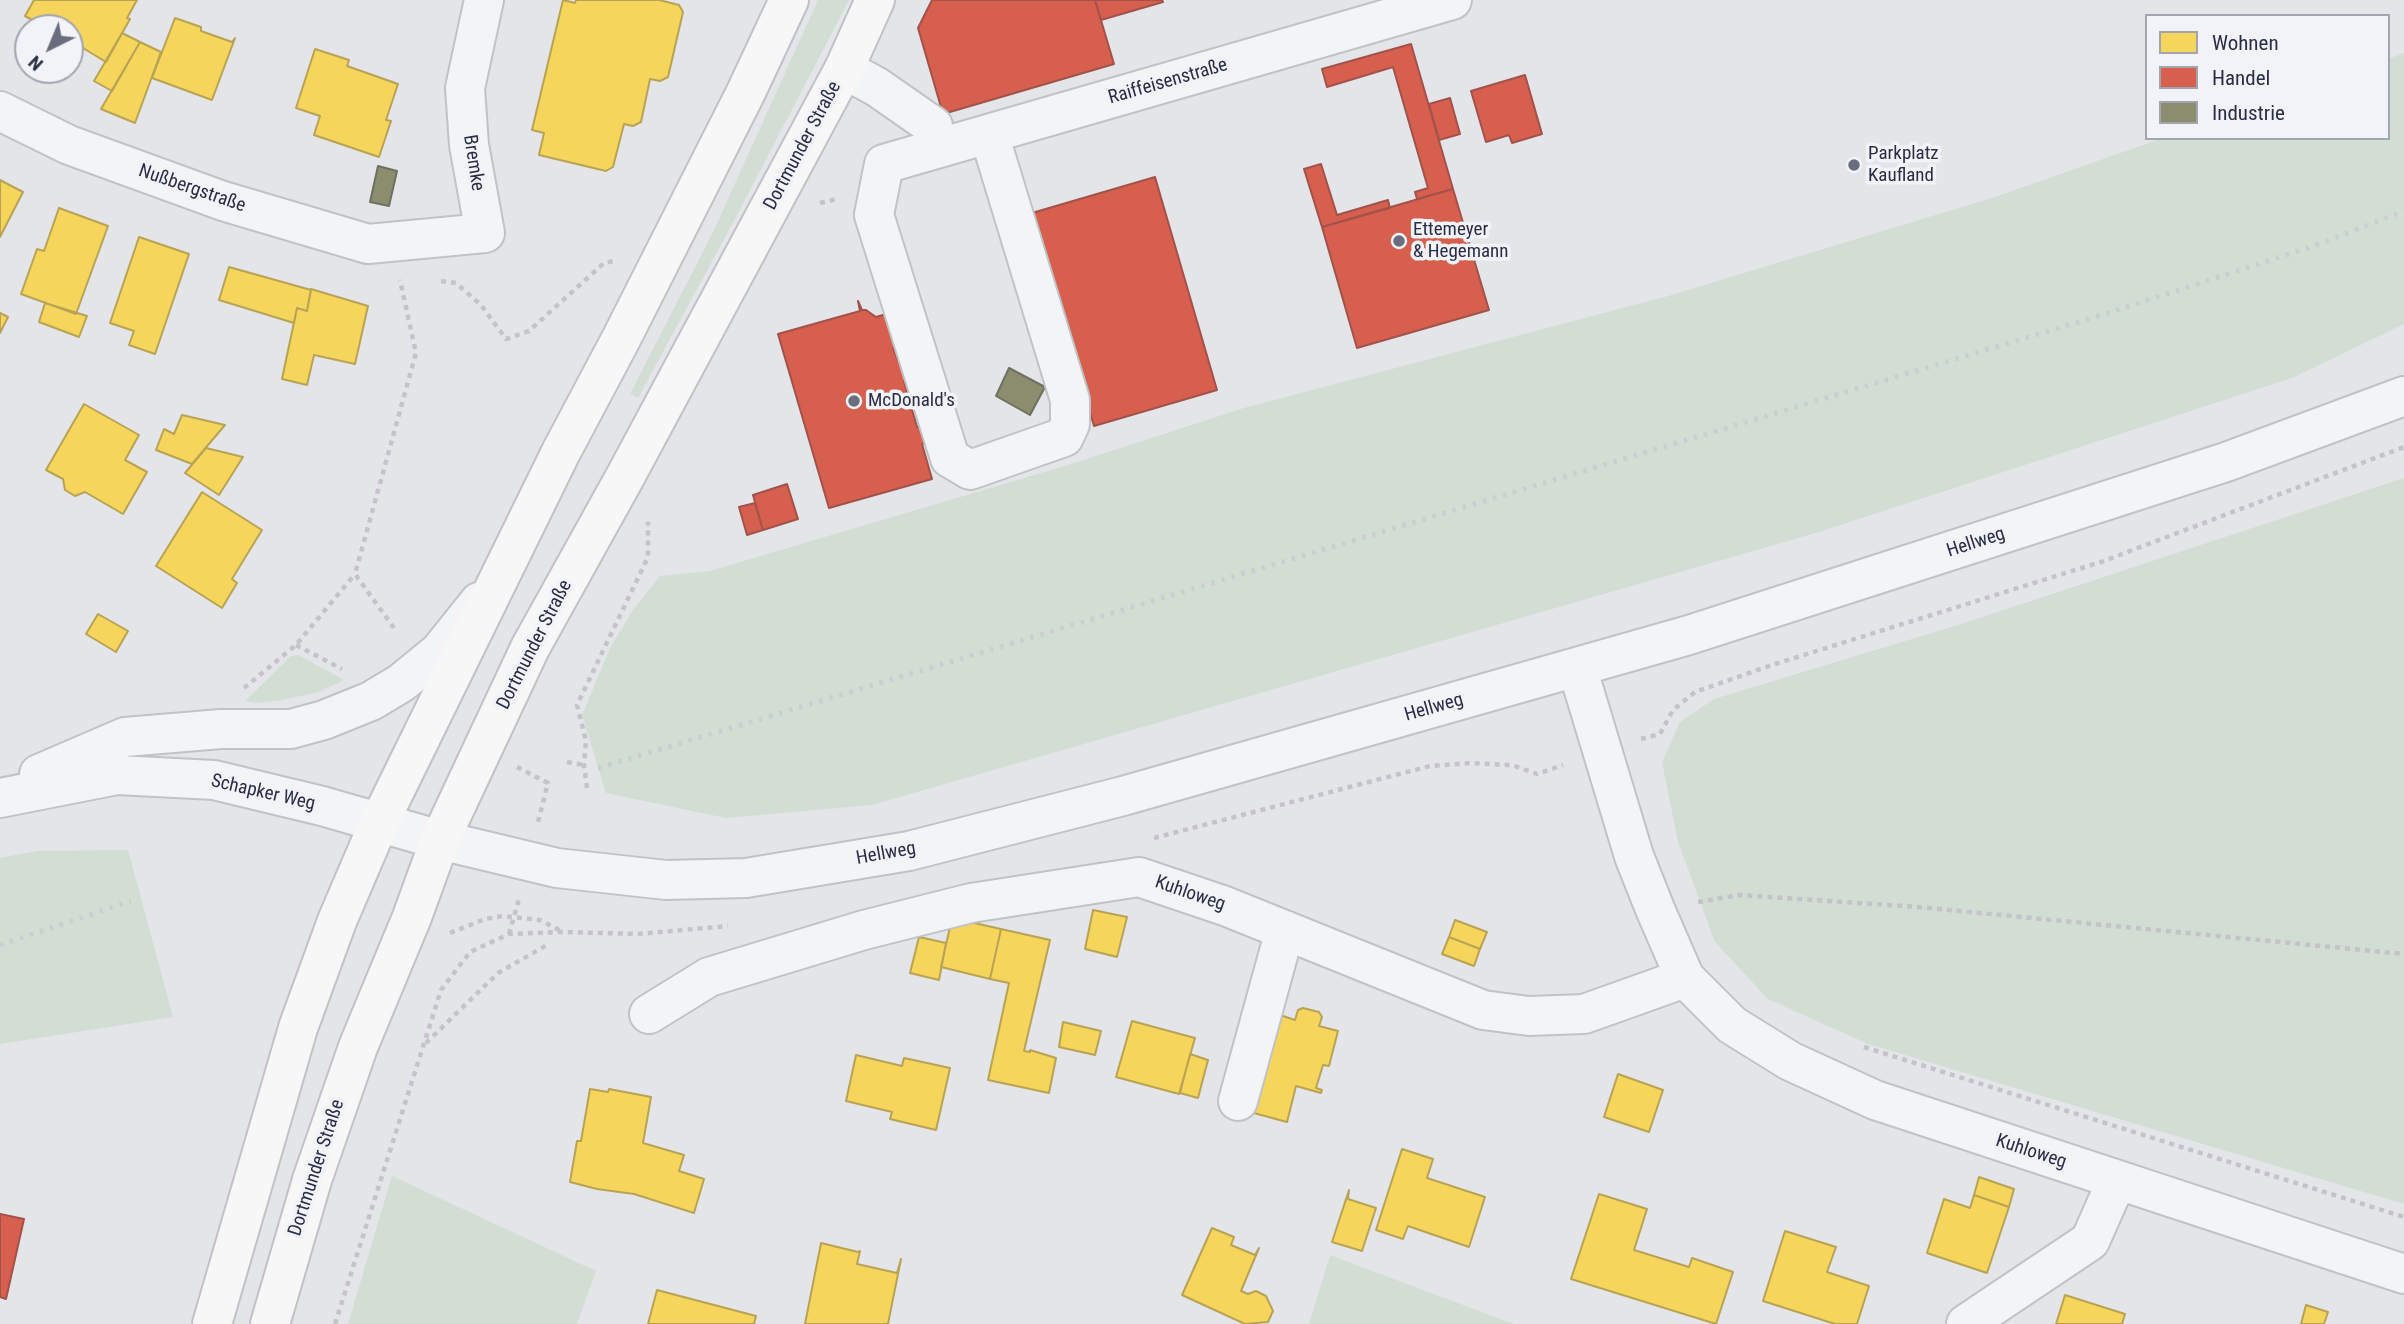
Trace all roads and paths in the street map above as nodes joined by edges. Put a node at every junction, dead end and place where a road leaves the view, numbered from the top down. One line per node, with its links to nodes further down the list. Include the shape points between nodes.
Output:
1 (484, 0): 9 (street, Bremke, via 465,88 469,145 485,233)
2 (789, 0): 15 (main road)
3 (875, 0): 5 (main road, Dortmunder Straße)
4 (1452, 0): 7 (street, Raiffeisenstraße)
5 (844, 69): 8 (street, via 933,126); 14 (main road, Dortmunder Straße)
6 (0, 111): 9 (street, Nußbergstraße, via 69,145 223,201 368,244)
7 (989, 134): 8 (street, Raiffeisenstraße); 8 (street, Raiffeisenstraße, via 1070,400 1070,424 1065,437 970,470 950,458 874,215 884,164)
8 (932, 149)
9 (391, 243)
10 (615, 261): 12 (path, via 604,263 529,331 506,339 481,305 456,283)
11 (410, 277): 16 (path, via 399,276 416,354)
12 (433, 280)
13 (2404, 396): 18 (street, Hellweg, via 2226,462)
14 (625, 477): 20 (main road, Dortmunder Straße, via 530,648); 22 (path, via 649,506 648,557 577,705 586,741)
15 (504, 570): 19 (street, via 439,652 372,701 291,729); 26 (main road)
16 (355, 574): 17 (path); 19 (path, via 296,645 220,708)
17 (394, 628)
18 (1577, 667): 28 (street, Hellweg, via 1123,796 909,851 746,878 666,880 557,868); 29 (street, Kuhloweg, via 1634,856)
19 (221, 730): 24 (street, via 125,737)
20 (484, 749): 27 (main road, Dortmunder Straße); 28 (path, via 548,783)
21 (567, 762): 22 (path)
22 (584, 765): 23 (path)
23 (587, 788)
24 (0, 791)
25 (0, 798): 26 (street, Schapker Weg, via 117,775 214,780)
26 (379, 823): 27 (street, Schapker Weg); 44 (main road, via 298,1028)
27 (440, 840): 28 (street, Hellweg); 45 (main road, Dortmunder Straße, via 358,1047 312,1180)
28 (529, 860): 30 (path)
29 (1655, 909): 35 (path, via 1739,895 1918,907); 36 (street, Kuhloweg)
30 (514, 918): 32 (path); 32 (path, via 540,920 562,932); 33 (path, via 485,919)
31 (1285, 930): 36 (street, Kuhloweg, via 1483,1010 1529,1016 1584,1014); 37 (street, Kuhloweg, via 1139,877 971,903 864,930 709,977); 40 (street)
32 (509, 934): 39 (path, via 470,952 440,990)
33 (442, 939)
34 (547, 945): 39 (path, via 498,973)
35 (2404, 954)
36 (1685, 978): 41 (street, Kuhloweg, via 1732,1025 1790,1061 1875,1100)
37 (649, 1014)
38 (1853, 1043): 42 (path)
39 (425, 1044): 46 (path)
40 (1238, 1101)
41 (2117, 1180): 43 (street, Kuhloweg); 47 (street, via 2090,1241)
42 (2404, 1217)
43 (2404, 1274)
44 (212, 1324)
45 (270, 1324)
46 (335, 1324)
47 (1966, 1324)

